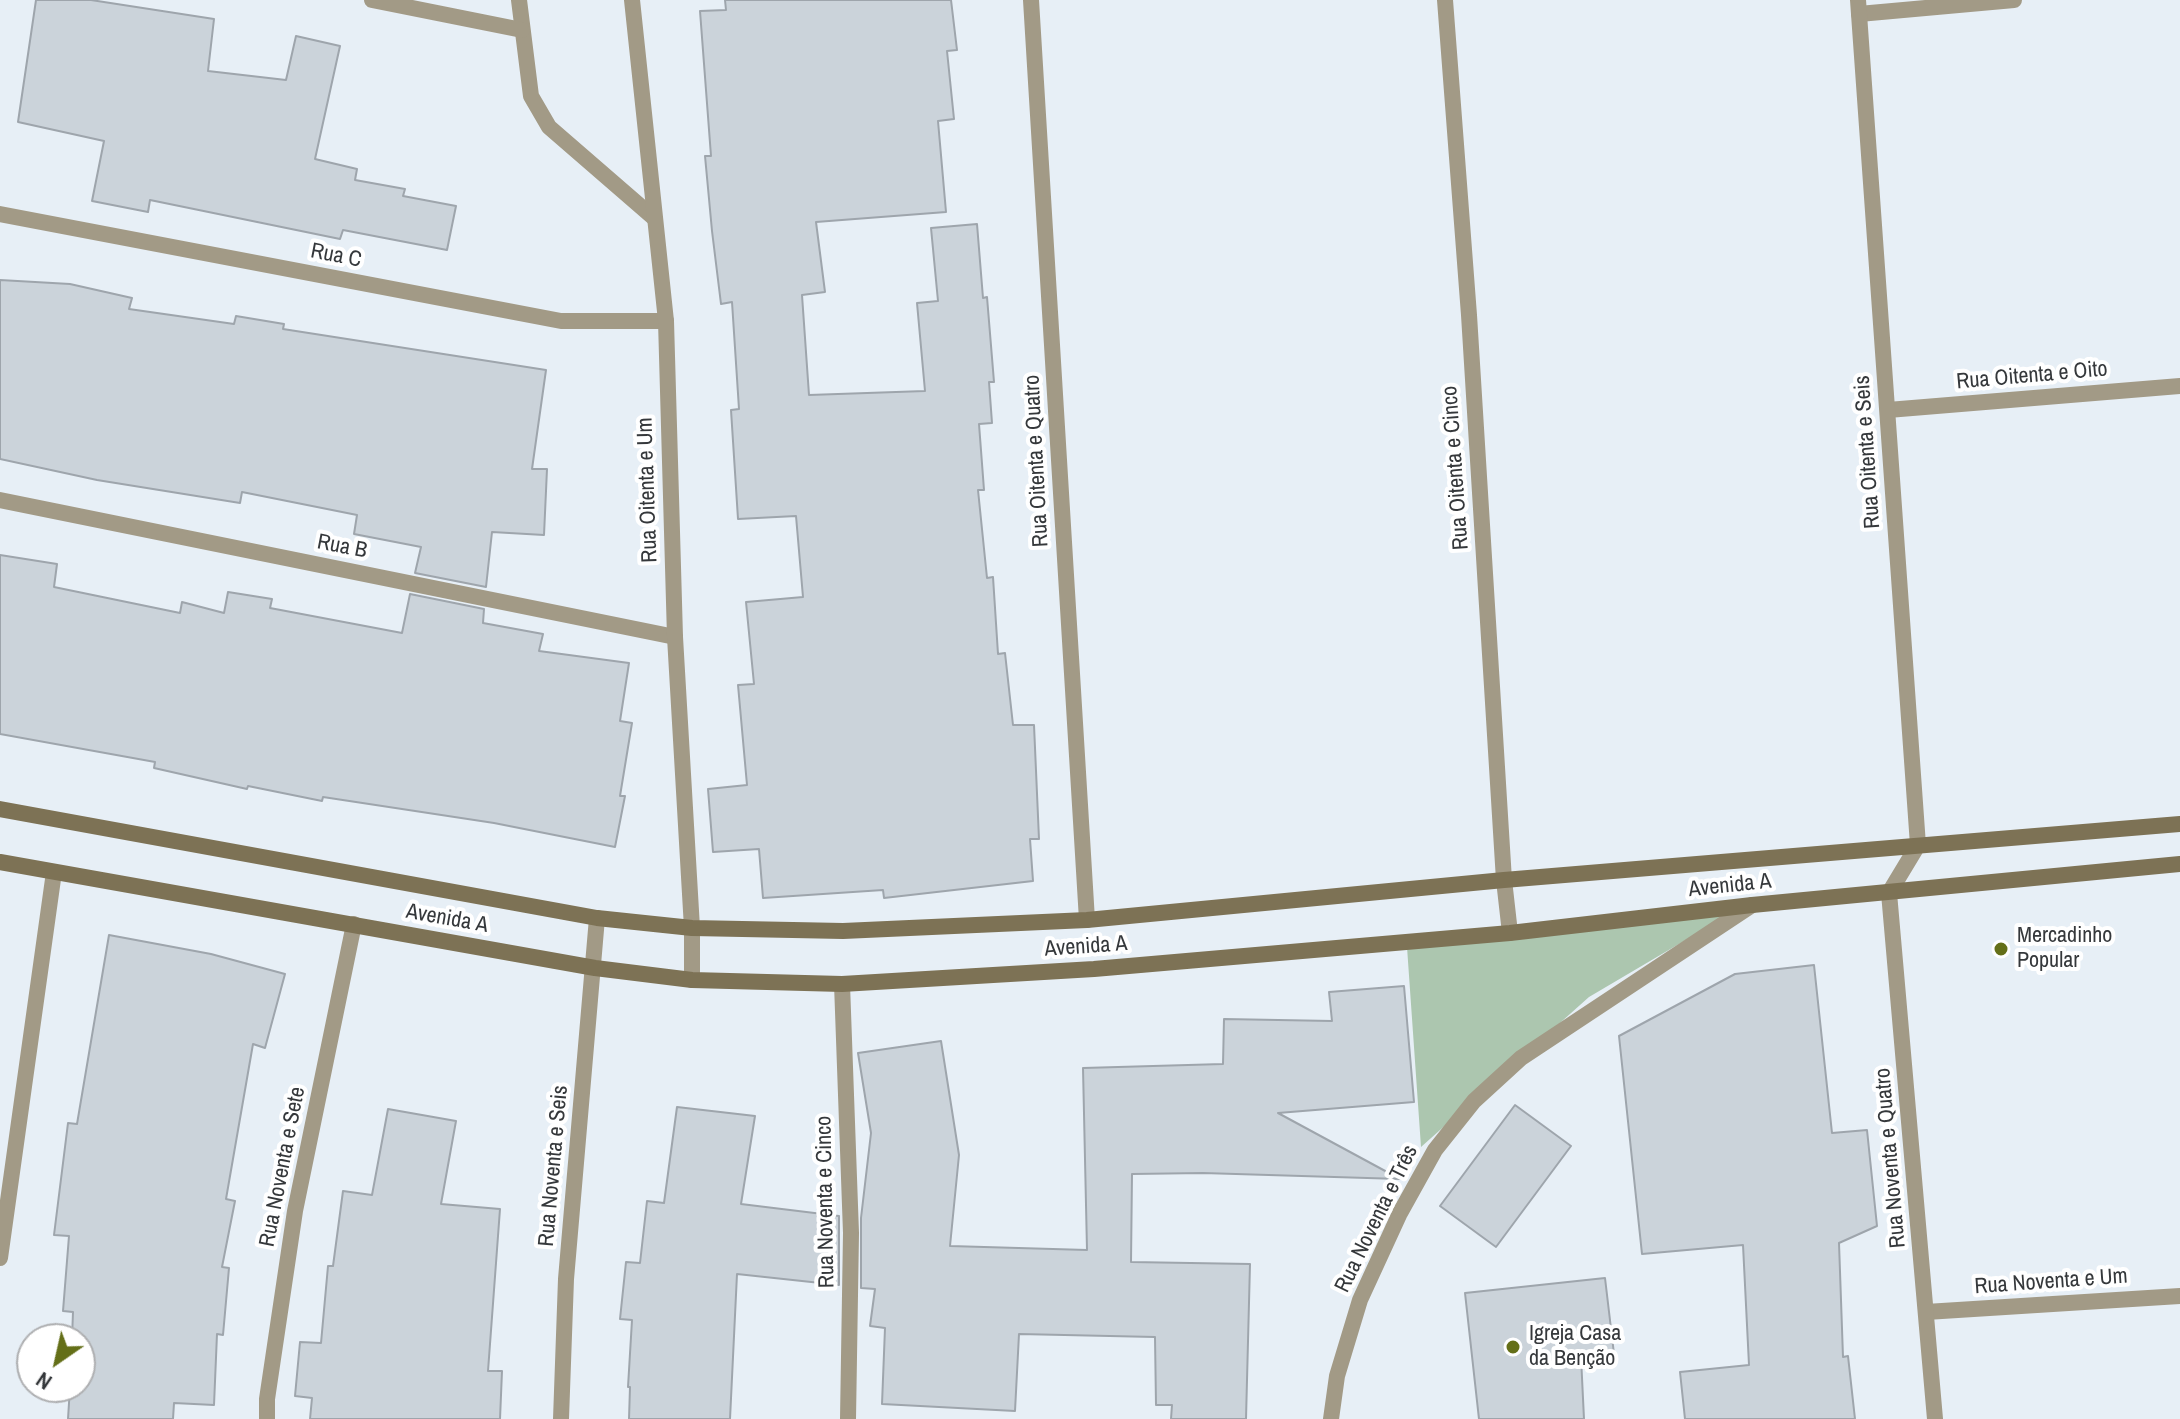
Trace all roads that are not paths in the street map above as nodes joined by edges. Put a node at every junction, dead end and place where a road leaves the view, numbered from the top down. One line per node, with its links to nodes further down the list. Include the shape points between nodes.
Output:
1 (372, 0): 8 (street)
2 (519, 0): 8 (street)
3 (632, 0): 10 (street, Rua Oitenta e Um)
4 (1031, 0): 26 (street, Rua Oitenta e Quatro)
5 (1445, 0): 22 (street, Rua Oitenta e Cinco)
6 (2014, 0): 7 (street)
7 (1859, 7): 13 (street, Rua Oitenta e Seis)
8 (522, 30): 10 (street, via 531,96 549,127)
9 (0, 214): 11 (street, Rua C, via 561,321)
10 (654, 218): 11 (street, Rua Oitenta e Um)
11 (666, 321): 15 (street, Rua Oitenta e Um)
12 (2180, 386): 13 (street, Rua Oitenta e Oito)
13 (1888, 410): 18 (street, Rua Oitenta e Seis)
14 (0, 500): 15 (street, Rua B)
15 (675, 637): 28 (street, Rua Oitenta e Um)
16 (0, 809): 25 (main road, Avenida A)
17 (2180, 824): 18 (main road, Avenida A)
18 (1918, 845): 22 (main road, Avenida A); 23 (street)
19 (0, 862): 21 (main road, Avenida A)
20 (2180, 864): 23 (main road, Avenida A)
21 (54, 872): 27 (main road, Avenida A); 33 (street)
22 (1504, 880): 26 (main road, Avenida A); 29 (street, Rua Oitenta e Cinco)
23 (1889, 893): 24 (main road, Avenida A); 35 (street, Rua Noventa e Quatro)
24 (1752, 905): 29 (main road, Avenida A); 39 (street, Rua Noventa e Três, via 1521,1058 1474,1101 1435,1150 1360,1300 1337,1376)
25 (597, 918): 28 (main road, Avenida A); 30 (street, Rua Noventa e Seis)
26 (1087, 920): 28 (main road, Avenida A, via 843,931)
27 (354, 924): 30 (main road, Avenida A); 36 (street, Rua Noventa e Sete, via 295,1211)
28 (692, 928): 31 (street, Rua Oitenta e Um)
29 (1510, 933): 32 (main road, Avenida A, via 1094,969)
30 (595, 968): 31 (main road, Avenida A); 37 (street, Rua Noventa e Seis, via 566,1279)
31 (692, 980): 32 (main road, Avenida A)
32 (842, 984): 38 (street, Rua Noventa e Cinco, via 851,1233)
33 (0, 1258)
34 (2180, 1296): 35 (street, Rua Noventa e Um)
35 (1926, 1312): 40 (street, Rua Noventa e Quatro)
36 (267, 1419)
37 (561, 1419)
38 (848, 1419)
39 (1331, 1419)
40 (1935, 1419)

